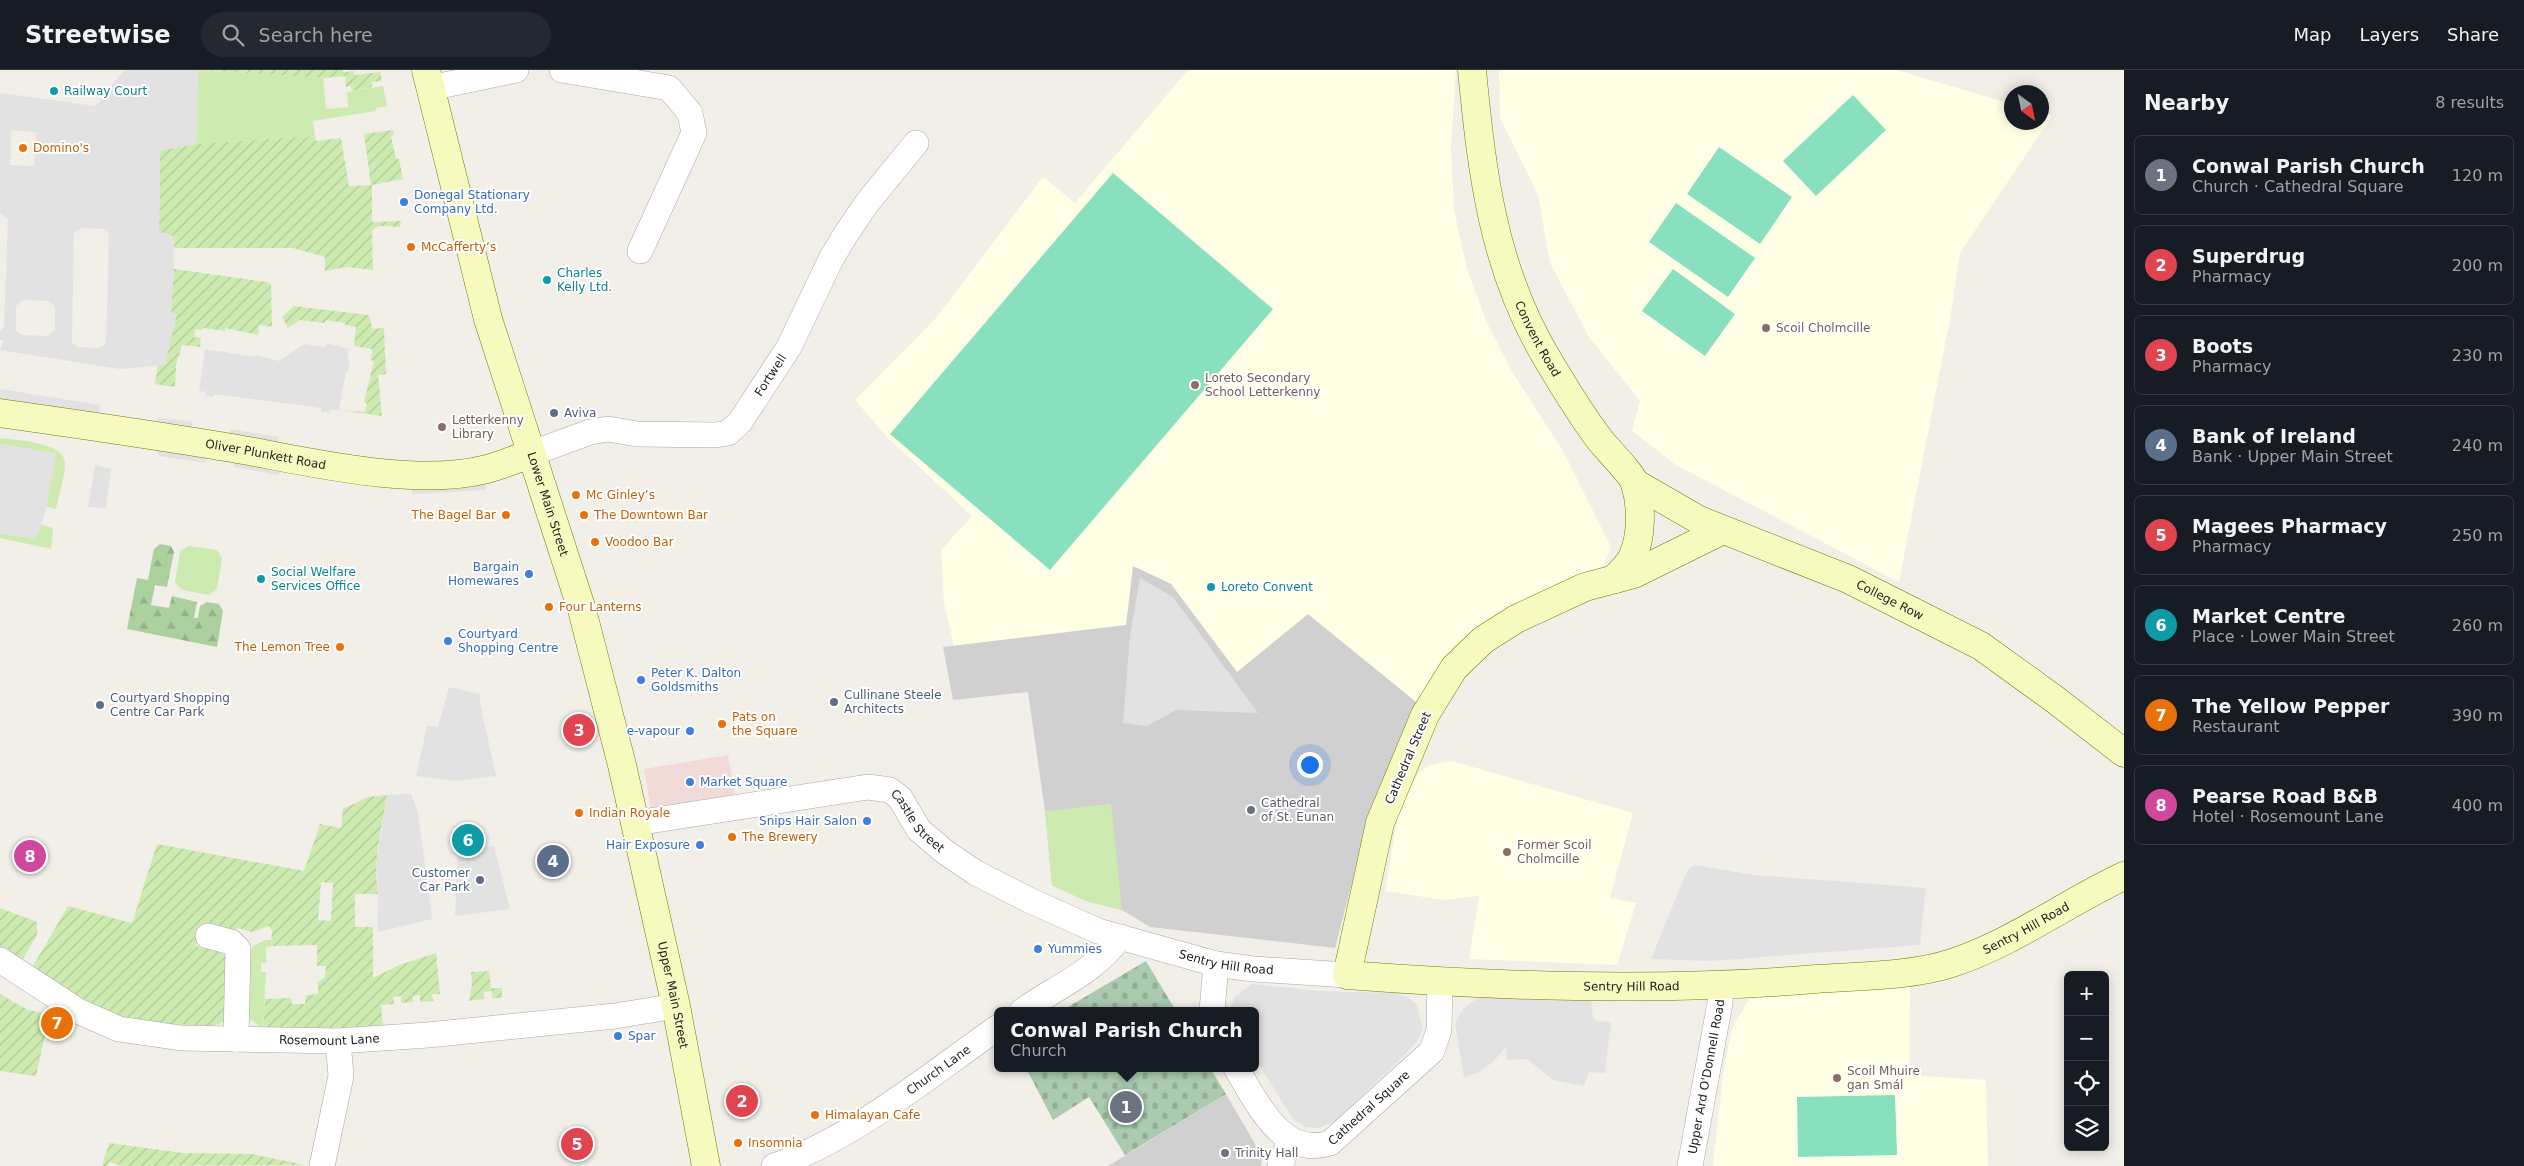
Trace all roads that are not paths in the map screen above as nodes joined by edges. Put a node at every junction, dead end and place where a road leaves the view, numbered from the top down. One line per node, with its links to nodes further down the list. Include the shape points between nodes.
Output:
1 (516, 70): 4 (street)
2 (562, 70): 6 (street, via 669,88 690,113 694,133)
3 (1472, 70): 9 (street, Convent Road, via 1490,209 1497,244 1513,288 1567,391 1592,429)
4 (428, 79): 8 (street, Lower Main Street, via 488,319)
5 (916, 143): 8 (street, Fortwell, via 846,234 789,347 740,422 728,432 715,435 636,434 608,429 590,432)
6 (640, 251)
7 (0, 414): 8 (street, Oliver Plunkett Road, via 384,472 426,475 465,472 486,469)
8 (530, 454): 13 (street, Lower Main Street, via 582,610)
9 (1635, 482): 10 (street, College Row, via 1699,520); 11 (street, via 1640,517 1638,541 1631,560)
10 (1723, 530): 11 (street, Cathedral Street, via 1634,574); 12 (street, College Row, via 1848,579 1981,646)
11 (1615, 579): 19 (street, Cathedral Street, via 1585,587 1516,619 1484,640 1454,668 1425,715 1380,822)
12 (2124, 753)
13 (636, 824): 16 (street, Castle Street, via 868,787 890,790 900,798 911,819 930,841 976,873 1062,915); 22 (street, Upper Main Street)
14 (2124, 876): 21 (street, Sentry Hill Road, via 2018,933 1950,963 1899,972)
15 (208, 936): 26 (street, via 231,942 238,949)
16 (1120, 937): 18 (street, Sentry Hill Road); 23 (street, via 1094,965)
17 (0, 960): 26 (street, Rosemount Lane, via 78,1012 119,1029 181,1038)
18 (1216, 964): 19 (street, Sentry Hill Road); 24 (street)
19 (1347, 975): 20 (street, Sentry Hill Road)
20 (1440, 982): 21 (street, Sentry Hill Road); 29 (street, Cathedral Square, via 1439,1030 1432,1051 1330,1143 1318,1147)
21 (1721, 985): 34 (street, Upper Ard O'Donnell Road)
22 (676, 1006): 27 (street, Rosemount Lane, via 614,1016); 31 (street, Upper Main Street)
23 (1028, 1007)
24 (1212, 1007)
25 (994, 1030): 32 (street, Church Lane, via 861,1123 827,1143)
26 (236, 1039): 27 (street, Rosemount Lane)
27 (338, 1041): 30 (street, via 341,1076)
28 (1239, 1072): 29 (street, via 1278,1131)
29 (1290, 1141): 33 (street)
30 (322, 1166)
31 (706, 1166)
32 (774, 1166)
33 (1280, 1166)
34 (1690, 1166)

